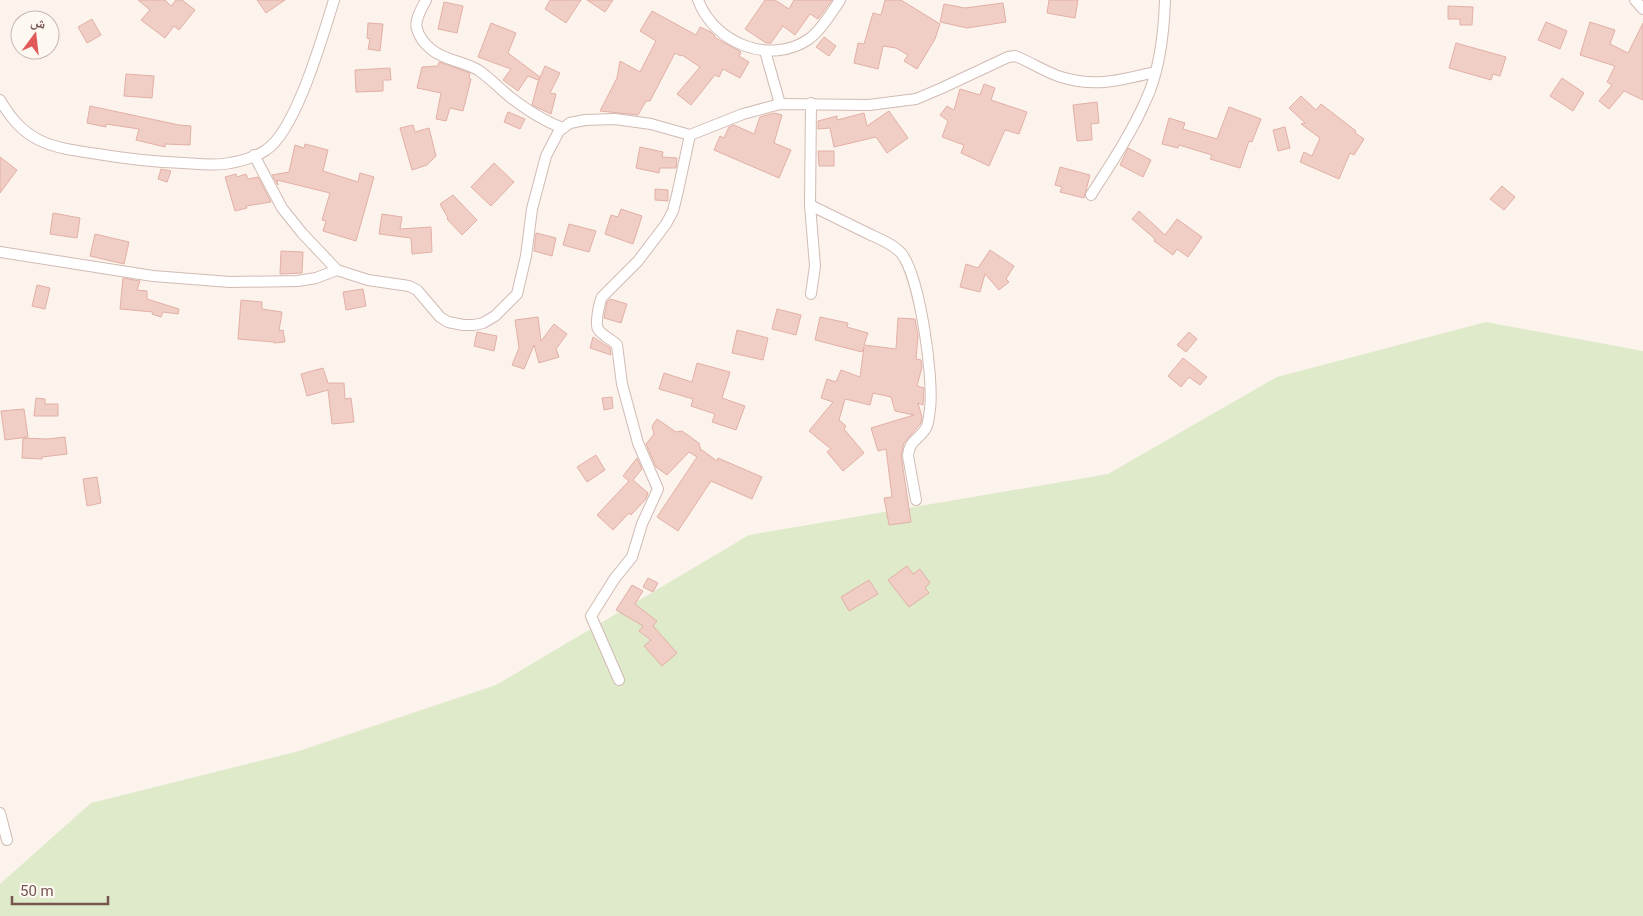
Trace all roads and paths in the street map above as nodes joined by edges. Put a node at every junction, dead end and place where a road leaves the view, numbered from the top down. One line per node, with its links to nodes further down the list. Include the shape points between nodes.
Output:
1 (334, 0): 17 (street, via 306,86 289,121 266,150)
2 (426, 0): 15 (street, via 417,30 432,50 444,58 468,64 494,81 535,116)
3 (698, 0): 8 (street, via 722,34 742,45)
4 (840, 0): 8 (street, via 810,38 796,46)
5 (1165, 0): 9 (street, via 1165,19)
6 (1635, 0): 7 (street)
7 (1643, 9)
8 (765, 51): 12 (street)
9 (1155, 72): 11 (street, via 1087,83 1060,77 1015,56 916,99 869,105); 18 (street, via 1146,101)
10 (0, 100): 13 (street)
11 (811, 103): 12 (street); 19 (street)
12 (780, 104): 16 (street, via 743,114)
13 (10, 118): 14 (street); 17 (street, via 40,141 64,150 147,162 202,164 228,163)
14 (0, 121)
15 (562, 128): 16 (street, via 585,120 615,119 651,124); 21 (street, via 546,156 532,210 517,294 495,316 474,325 448,322 409,286 368,280)
16 (690, 135): 24 (street, via 673,211 638,261 602,297 597,324 598,330 617,345 622,384 638,443 657,487 632,556 591,616)
17 (254, 155): 21 (street, via 282,208)
18 (1091, 195)
19 (810, 205): 22 (street, via 815,266); 23 (street, via 895,247 908,265 927,342 931,384 926,427 910,445 908,456)
20 (0, 252): 21 (street, via 153,276 230,282 298,281)
21 (337, 270)
22 (811, 294)
23 (916, 500)
24 (619, 680)
25 (0, 814): 26 (street)
26 (7, 840)

